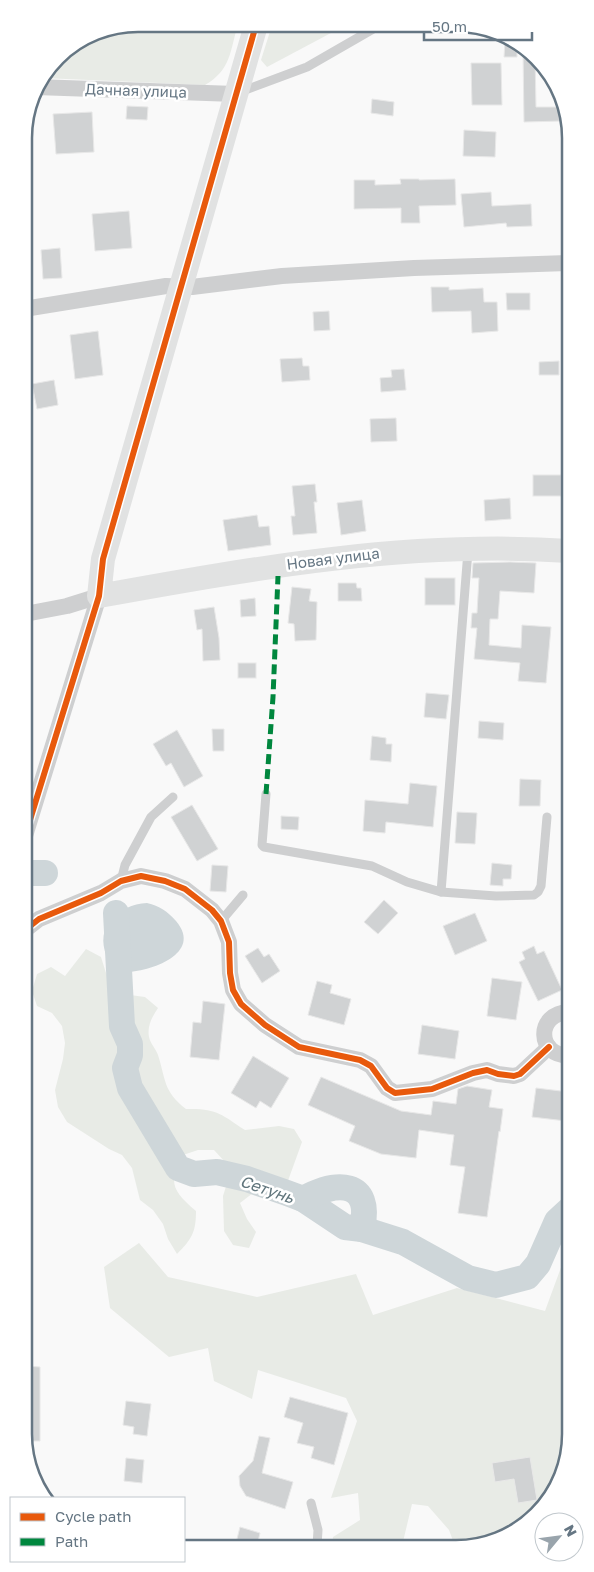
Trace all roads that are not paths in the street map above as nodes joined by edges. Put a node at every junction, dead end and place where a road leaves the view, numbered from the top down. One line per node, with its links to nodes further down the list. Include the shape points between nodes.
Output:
1 (254, 32): 4 (street)
2 (368, 32): 4 (lane, via 307,67)
3 (46, 87): 4 (street, Дачная улица)
4 (235, 94): 6 (street)
5 (562, 263): 6 (street, via 282,276)
6 (181, 287): 7 (street, via 166,286); 10 (street, via 103,559)
7 (33, 308)
8 (468, 548): 9 (street, Новая улица); 10 (street, Новая улица, via 375,554 273,566); 17 (lane)
9 (562, 550)
10 (99, 596): 11 (street); 14 (street)
11 (33, 613)
12 (266, 794): 17 (lane, via 261,837 264,847 372,866 407,882)
13 (173, 797): 16 (lane, via 151,817 125,865)
14 (32, 812)
15 (547, 817): 17 (lane, via 541,886 534,895)
16 (121, 881): 19 (street, via 141,876 166,881 185,889); 20 (street)
17 (441, 892)
18 (243, 895): 19 (lane)
19 (221, 921): 22 (street, via 229,942 233,990 241,1004 265,1025 299,1047 360,1060 371,1066 387,1088 395,1093 432,1089 488,1070 514,1076)
20 (32, 924)
21 (561, 1012): 22 (street, via 553,1016 544,1031)
22 (549, 1047): 23 (street)
23 (561, 1055)
24 (311, 1503): 25 (lane)
25 (317, 1540)

